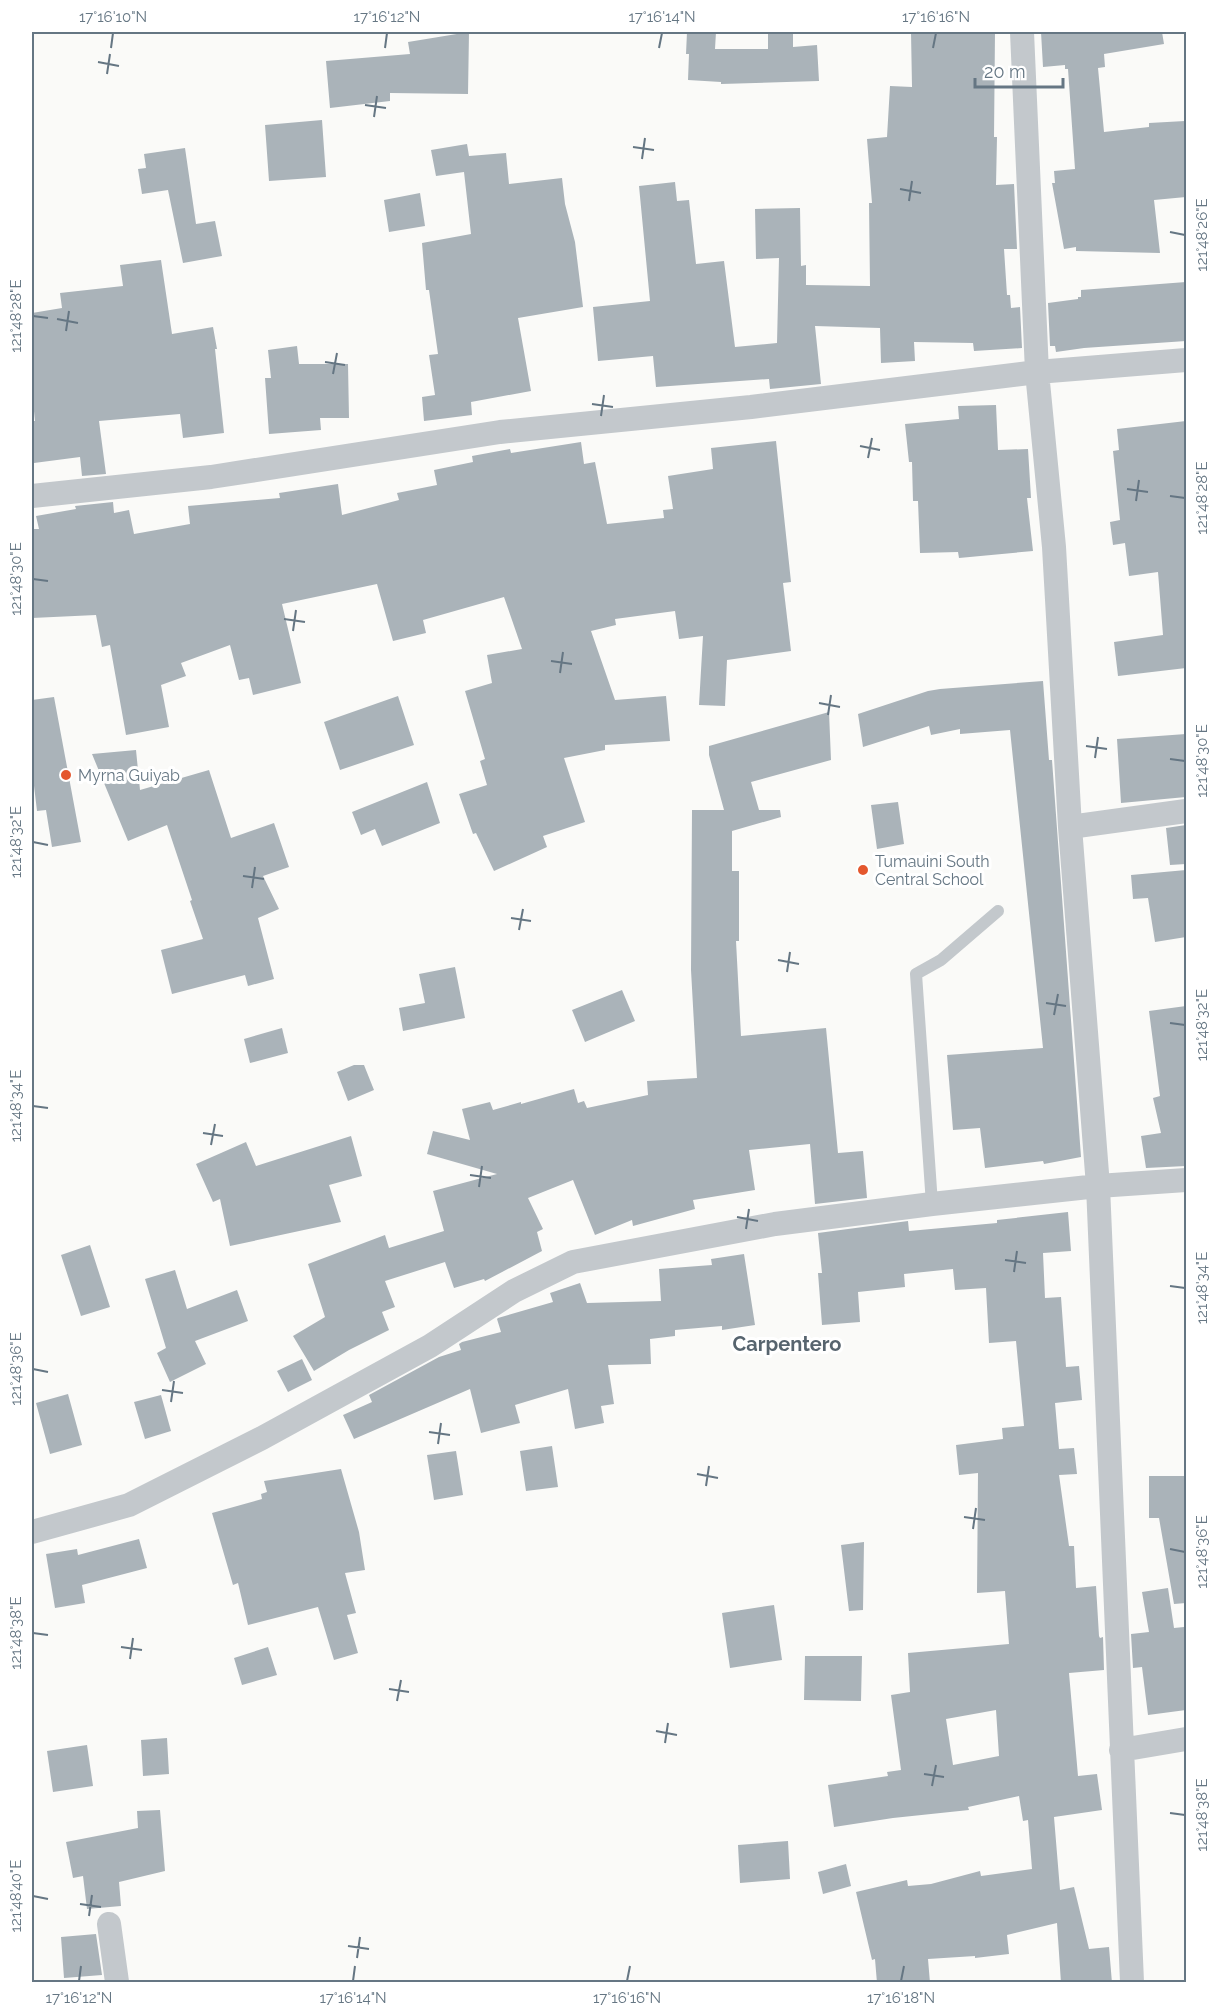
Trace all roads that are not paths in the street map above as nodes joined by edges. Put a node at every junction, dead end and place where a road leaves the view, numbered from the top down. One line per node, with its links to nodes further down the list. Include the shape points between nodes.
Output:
1 (1022, 32): 3 (street)
2 (1186, 360): 3 (street)
3 (1037, 372): 4 (street, via 751,407 500,432 211,477); 6 (street, via 1054,547)
4 (32, 496)
5 (1186, 811): 6 (street)
6 (1070, 827): 9 (street)
7 (998, 911): 10 (lane, via 941,960 916,974)
8 (1186, 1180): 9 (street)
9 (1098, 1186): 10 (street); 13 (street)
10 (932, 1204): 11 (street, via 775,1224 573,1262 514,1291 430,1346 262,1438 129,1505)
11 (32, 1532)
12 (1186, 1739): 13 (street)
13 (1121, 1750): 16 (street)
14 (109, 1924): 15 (street)
15 (117, 1983)
16 (1132, 1983)

